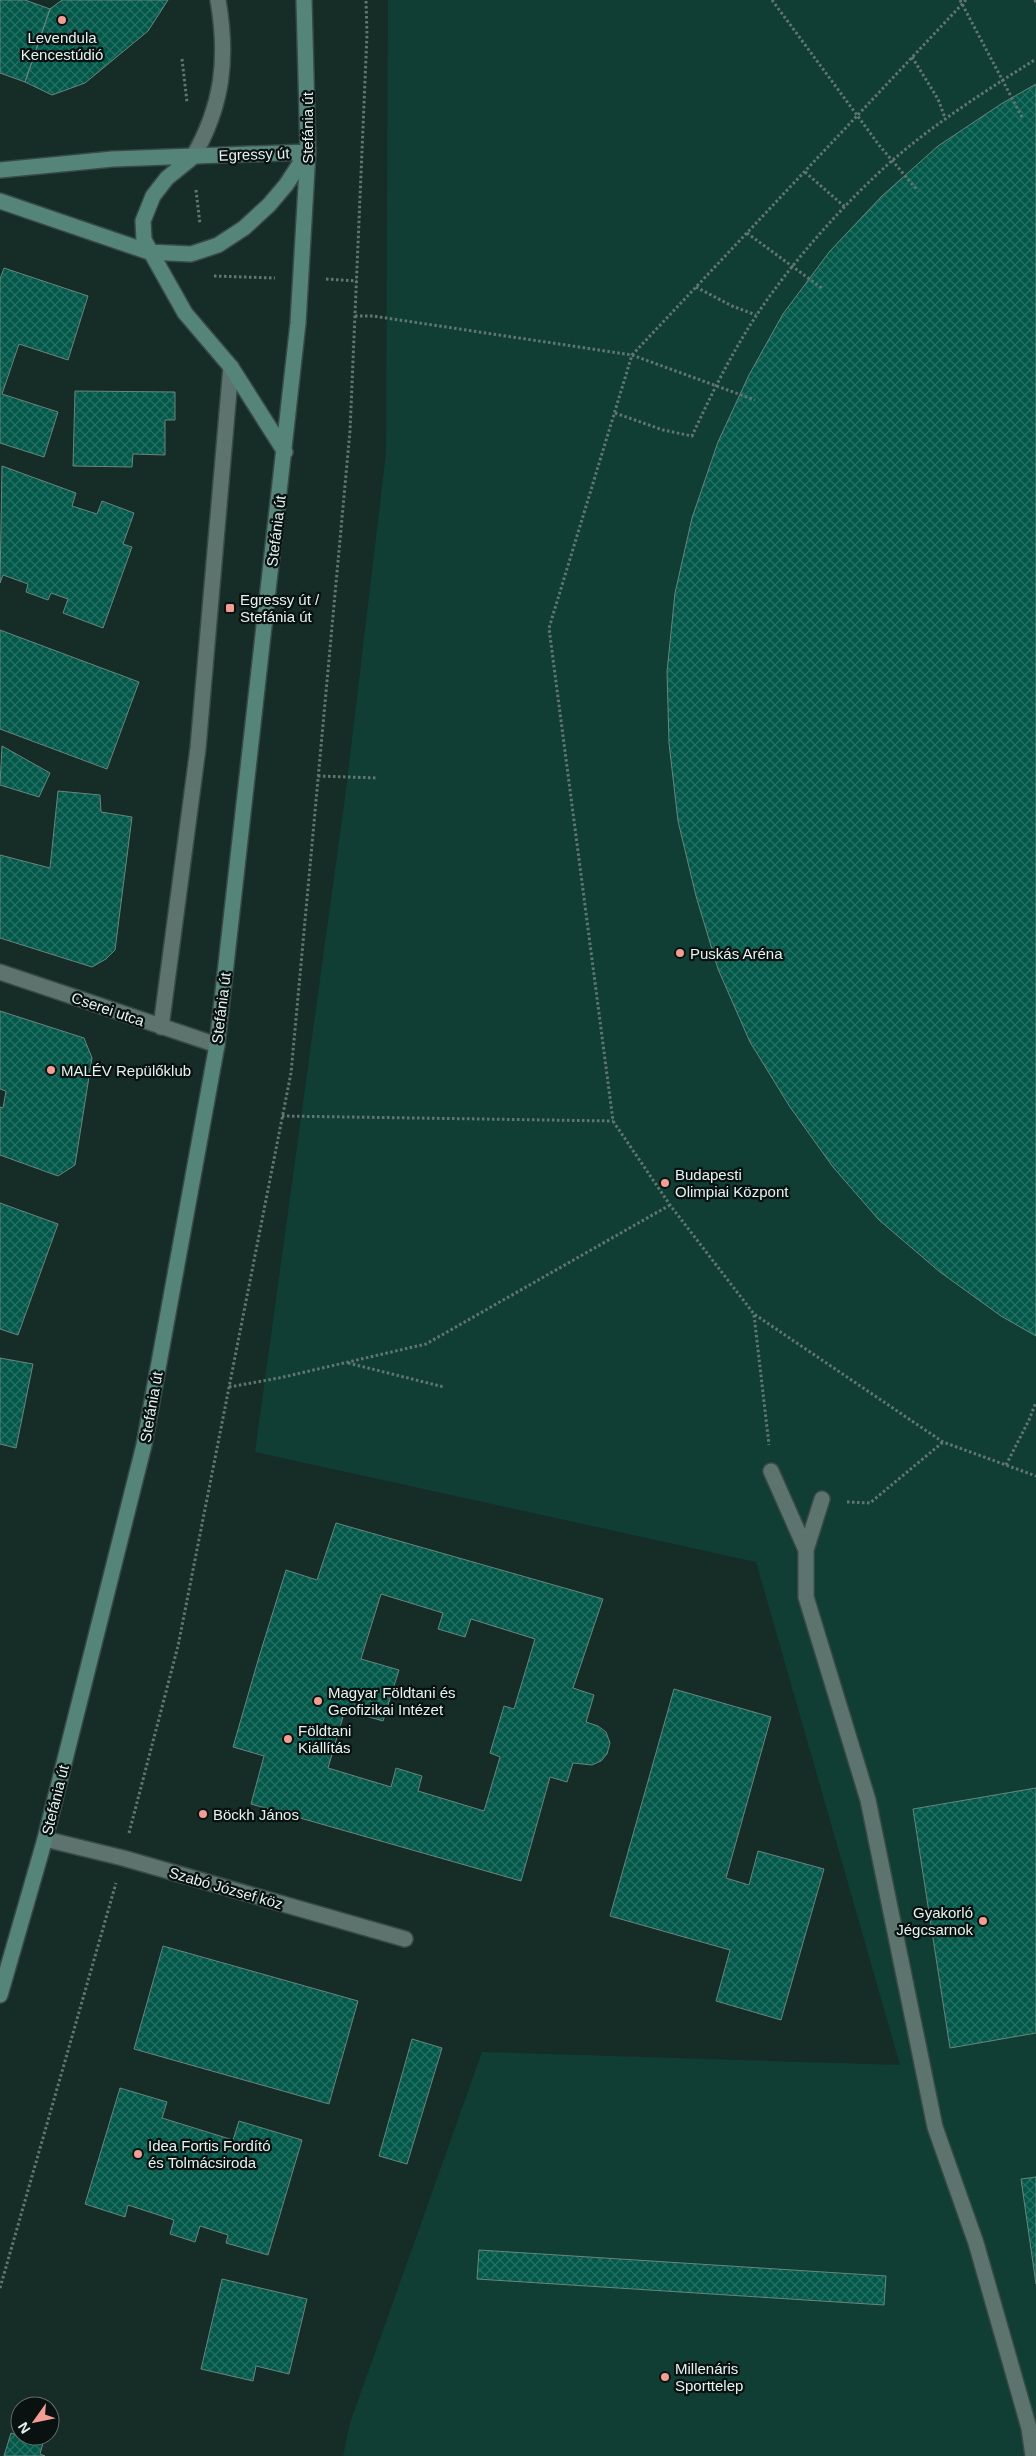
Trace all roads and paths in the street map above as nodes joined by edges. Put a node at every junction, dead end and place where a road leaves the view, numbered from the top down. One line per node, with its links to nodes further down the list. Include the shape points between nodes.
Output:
1 (218, 0): 16 (street, via 224,50 222,78 207,133)
2 (304, 0): 15 (street, Stefánia út)
3 (366, 0): 29 (path)
4 (772, 0): 12 (path)
5 (966, 0): 7 (path)
6 (1034, 0): 8 (path)
7 (961, 2): 9 (path); 11 (path)
8 (1036, 4)
9 (912, 57): 12 (path); 13 (path, via 938,98)
10 (1036, 59): 11 (path)
11 (1003, 80): 13 (path); 14 (path)
12 (858, 115): 17 (path); 19 (path)
13 (945, 118): 17 (path)
14 (1023, 119)
15 (308, 152): 16 (street, Egressy út); 24 (street, Egressy út, via 269,205 230,238 191,254); 35 (street, Stefánia út, via 302,278)
16 (193, 156): 18 (street, Egressy út); 24 (street, via 168,178 147,207 143,230)
17 (893, 160): 20 (path); 22 (path)
18 (0, 170)
19 (805, 172): 22 (path); 23 (path)
20 (918, 190)
21 (0, 201): 24 (street, Egressy út)
22 (845, 207): 25 (path)
23 (747, 233): 25 (path); 26 (path)
24 (149, 252): 31 (street, via 185,313)
25 (793, 267): 27 (path); 28 (path)
26 (696, 287): 28 (path); 30 (path)
27 (823, 289)
28 (756, 315): 32 (path)
29 (355, 316): 30 (path, via 373,316); 36 (path, via 350,430)
30 (632, 355): 32 (path); 34 (path)
31 (231, 367): 35 (street); 39 (street, via 198,748)
32 (716, 384): 33 (path); 34 (path, via 692,436)
33 (755, 400)
34 (614, 413): 42 (path, via 549,628)
35 (285, 452): 40 (street, Stefánia út)
36 (318, 776): 37 (path); 41 (path, via 291,1073)
37 (377, 778)
38 (0, 972): 39 (street, Cserei utca)
39 (161, 1027): 40 (street, Cserei utca)
40 (217, 1045): 54 (street, Stefánia út, via 144,1445)
41 (282, 1116): 42 (path); 45 (path, via 229,1387)
42 (612, 1121): 43 (path)
43 (670, 1205): 44 (path); 45 (path, via 426,1344)
44 (754, 1314): 48 (path); 50 (path)
45 (346, 1362): 46 (path)
46 (444, 1388)
47 (1036, 1402): 49 (path)
48 (943, 1442): 49 (path); 52 (path, via 870,1504)
49 (1006, 1465): 51 (path)
50 (771, 1471): 53 (street)
51 (1036, 1476)
52 (822, 1499): 53 (street)
53 (806, 1550): 57 (street, via 806,1597 868,1800 935,2127 976,2243 1029,2428)
54 (45, 1839): 55 (street, Szabó József köz, via 123,1858); 56 (street, Stefánia út)
55 (405, 1939)
56 (0, 1995)
57 (1034, 2456)

